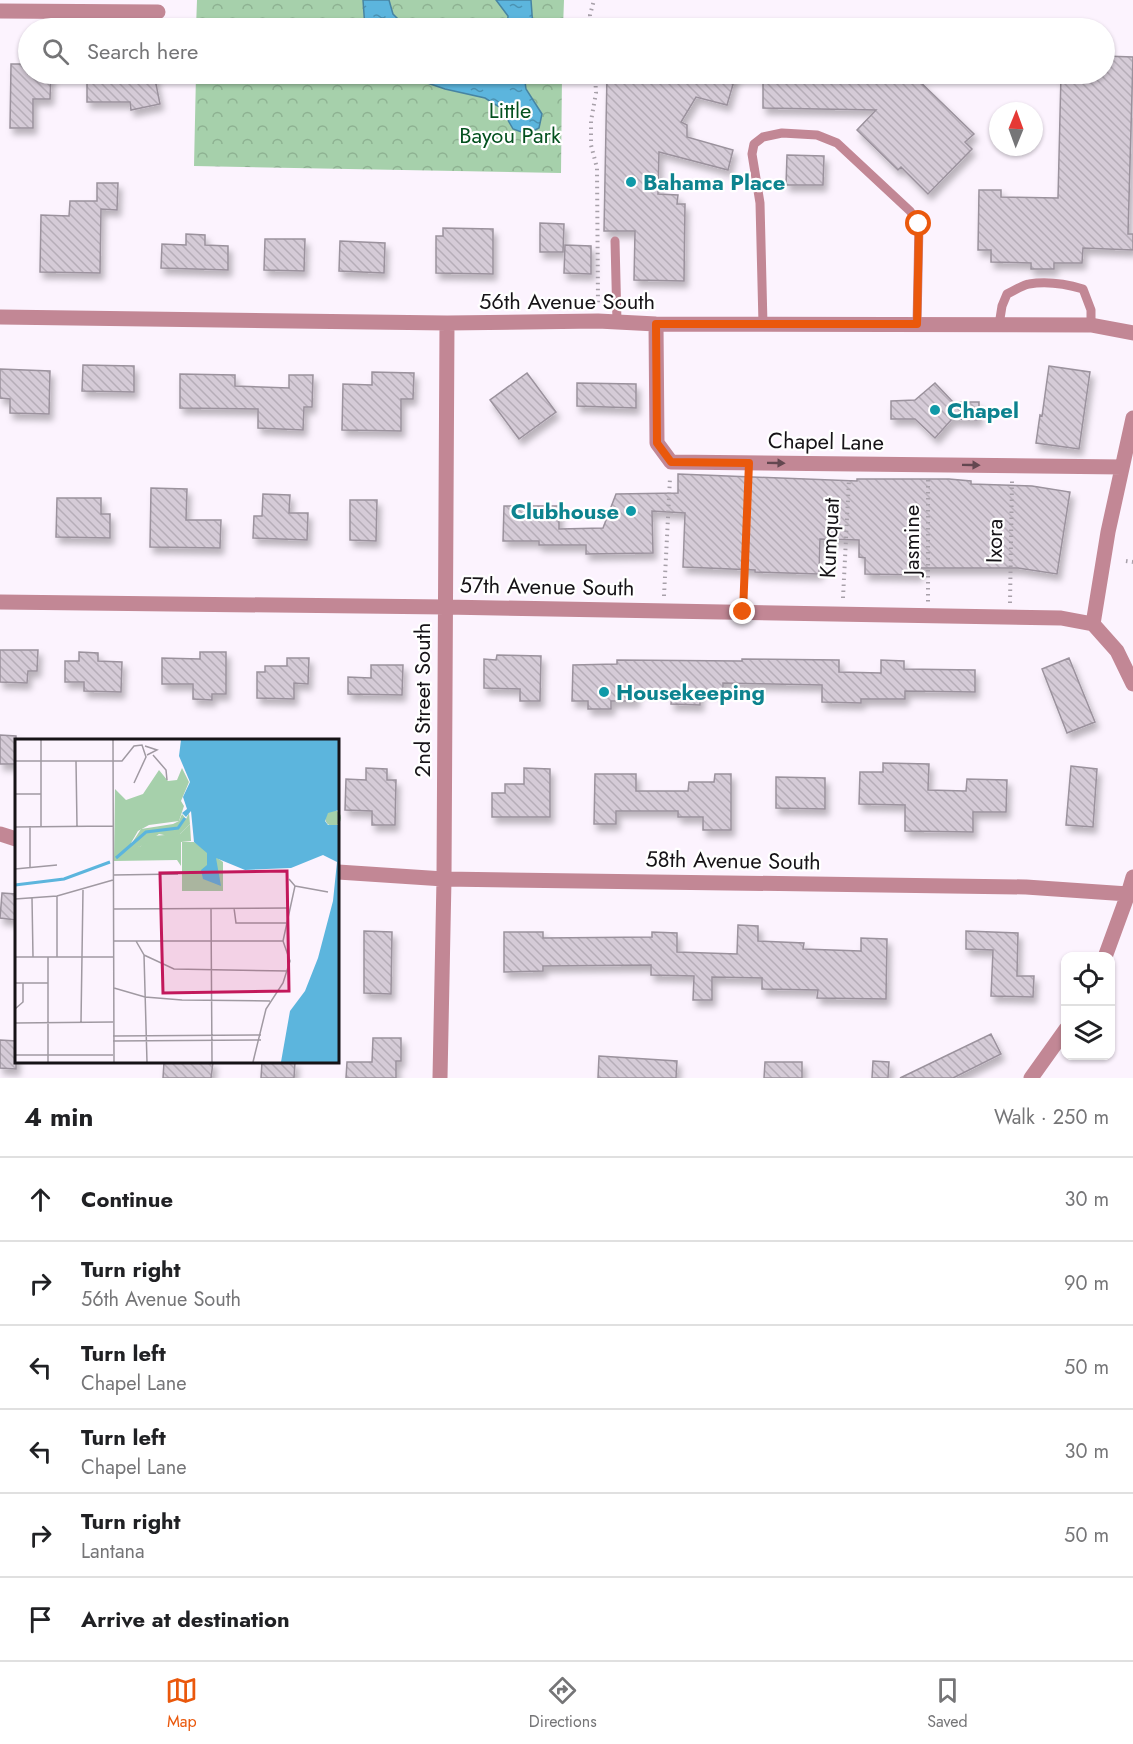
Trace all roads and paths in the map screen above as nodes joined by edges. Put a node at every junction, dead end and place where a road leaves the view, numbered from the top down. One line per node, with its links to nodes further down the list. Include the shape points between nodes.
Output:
1 (594, 0): 4 (path)
2 (0, 11): 3 (street)
3 (158, 12)
4 (590, 18)
5 (596, 84): 8 (path, via 591,145 597,168)
6 (615, 242): 9 (lane)
7 (0, 317): 10 (street, 56th Avenue South)
8 (598, 321): 9 (street, 56th Avenue South); 10 (street, 56th Avenue South)
9 (617, 322): 11 (street, 56th Avenue South)
10 (447, 323): 27 (street, 2nd Street South)
11 (656, 324): 12 (street, 56th Avenue South); 18 (street, via 657,443)
12 (763, 324): 13 (street, 56th Avenue South); 13 (lane, via 760,203 752,154 754,144 763,137 782,134 817,135 837,143 910,211 919,224)
13 (917, 324): 14 (street, 56th Avenue South)
14 (999, 325): 15 (street, 56th Avenue South); 15 (lane, via 1007,294 1027,284 1048,283 1083,289 1091,310)
15 (1091, 325): 16 (street, 56th Avenue South)
16 (1133, 333)
17 (1133, 418): 23 (street)
18 (671, 462): 19 (street, Chapel Lane); 28 (path)
19 (749, 463): 20 (street, Chapel Lane, one-way to 20); 29 (path)
20 (849, 464): 21 (street, Chapel Lane); 30 (path, Kumquat)
21 (928, 465): 22 (street, Chapel Lane, one-way to 22); 31 (path, Jasmine)
22 (1012, 466): 23 (street, Chapel Lane); 32 (path, Ixora)
23 (1122, 467): 33 (street)
24 (1126, 561): 25 (path)
25 (1133, 562)
26 (0, 602): 27 (street, 57th Avenue South)
27 (445, 607): 28 (street, 57th Avenue South); 39 (street, 2nd Street South)
28 (663, 611): 29 (street, 57th Avenue South)
29 (743, 612): 30 (street, 57th Avenue South)
30 (842, 614): 31 (street, 57th Avenue South)
31 (928, 616): 32 (street, 57th Avenue South)
32 (1010, 617): 33 (street, 57th Avenue South, via 1061,618)
33 (1093, 624): 34 (street, via 1117,651)
34 (1133, 684)
35 (0, 834): 36 (street)
36 (15, 839)
37 (339, 872): 39 (street, 58th Avenue South)
38 (1133, 877): 40 (street)
39 (444, 879): 40 (street, 58th Avenue South, via 1026,886); 43 (street, 2nd Street South)
40 (1128, 894): 41 (street)
41 (1107, 952)
42 (1061, 1035): 44 (street)
43 (440, 1078)
44 (1031, 1078)

